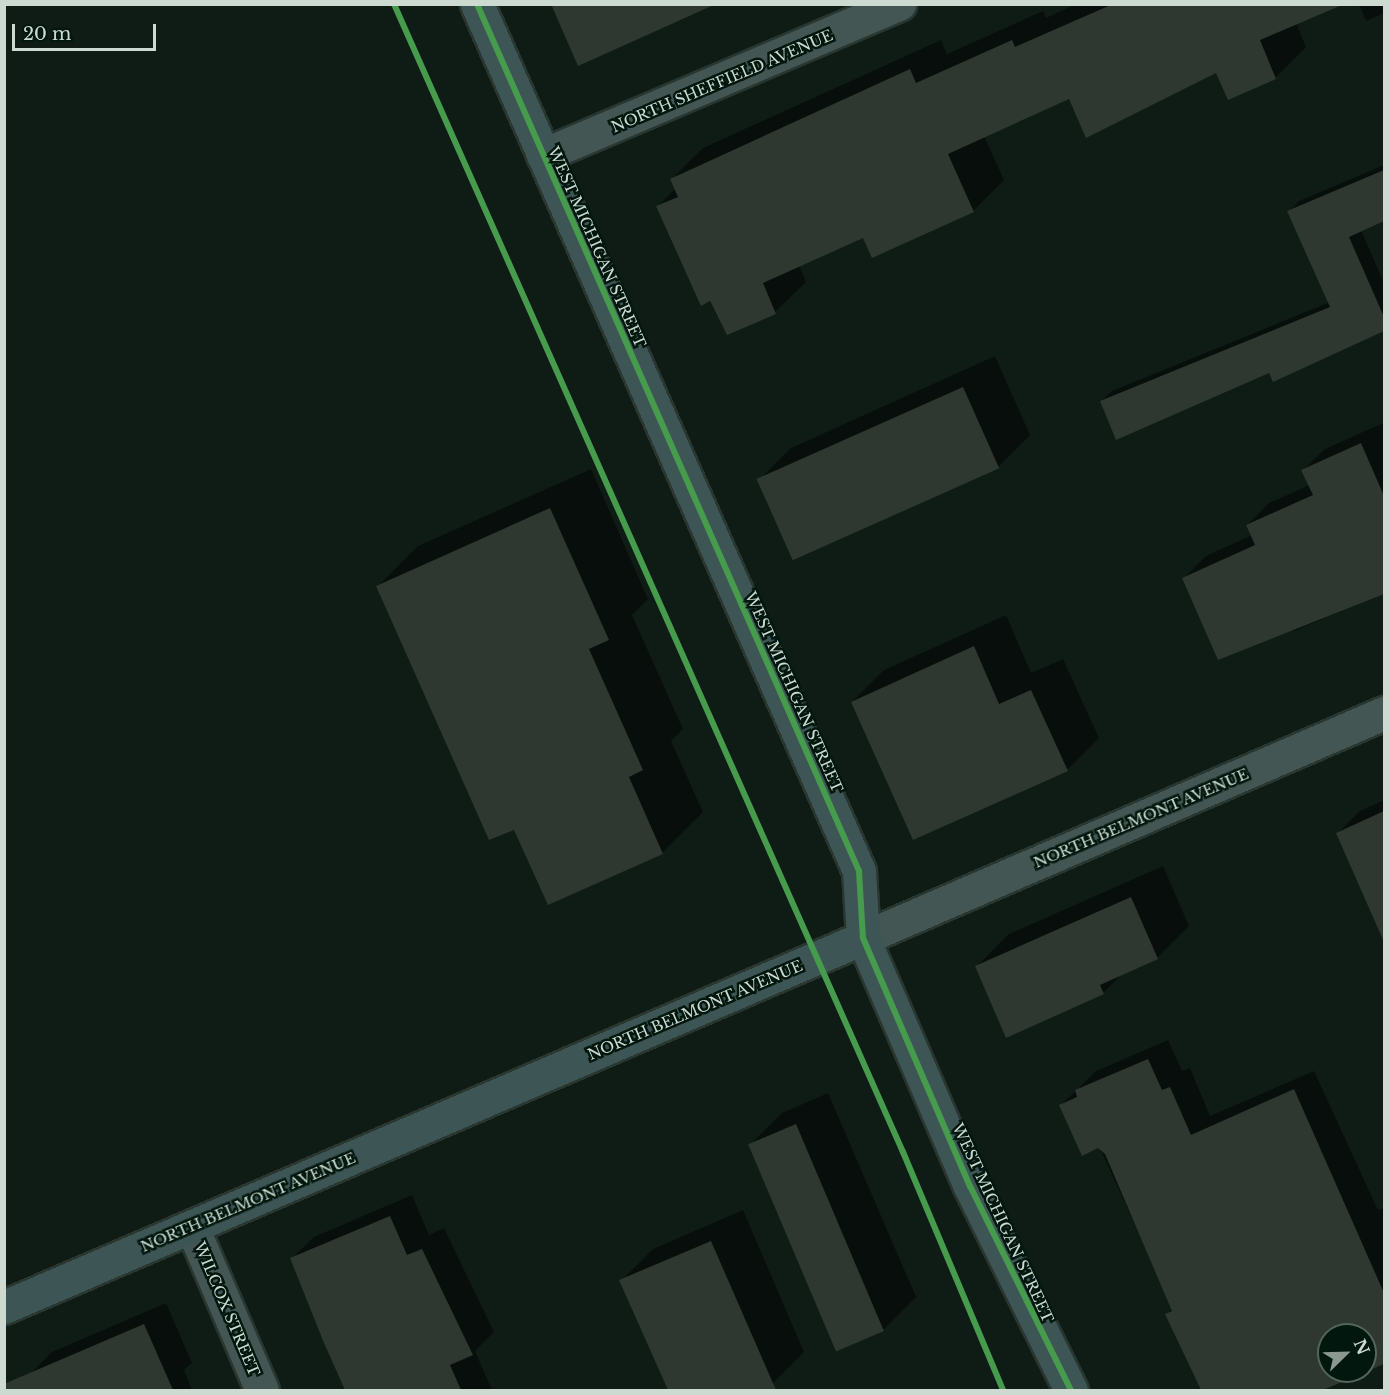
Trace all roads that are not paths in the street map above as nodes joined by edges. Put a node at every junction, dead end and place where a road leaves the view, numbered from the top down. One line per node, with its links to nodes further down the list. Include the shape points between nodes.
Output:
1 (477, 4): 3 (main road, WEST MICHIGAN STREET)
2 (899, 4): 3 (street, NORTH SHEFFIELD AVENUE)
3 (543, 155): 5 (main road, WEST MICHIGAN STREET, via 859,871)
4 (1384, 713): 5 (street, NORTH BELMONT AVENUE)
5 (863, 938): 6 (main road, NORTH BELMONT AVENUE); 9 (main road, WEST MICHIGAN STREET, via 969,1186)
6 (192, 1227): 7 (main road, NORTH BELMONT AVENUE); 8 (street, WILCOX STREET)
7 (4, 1307)
8 (262, 1390)
9 (1071, 1390)

